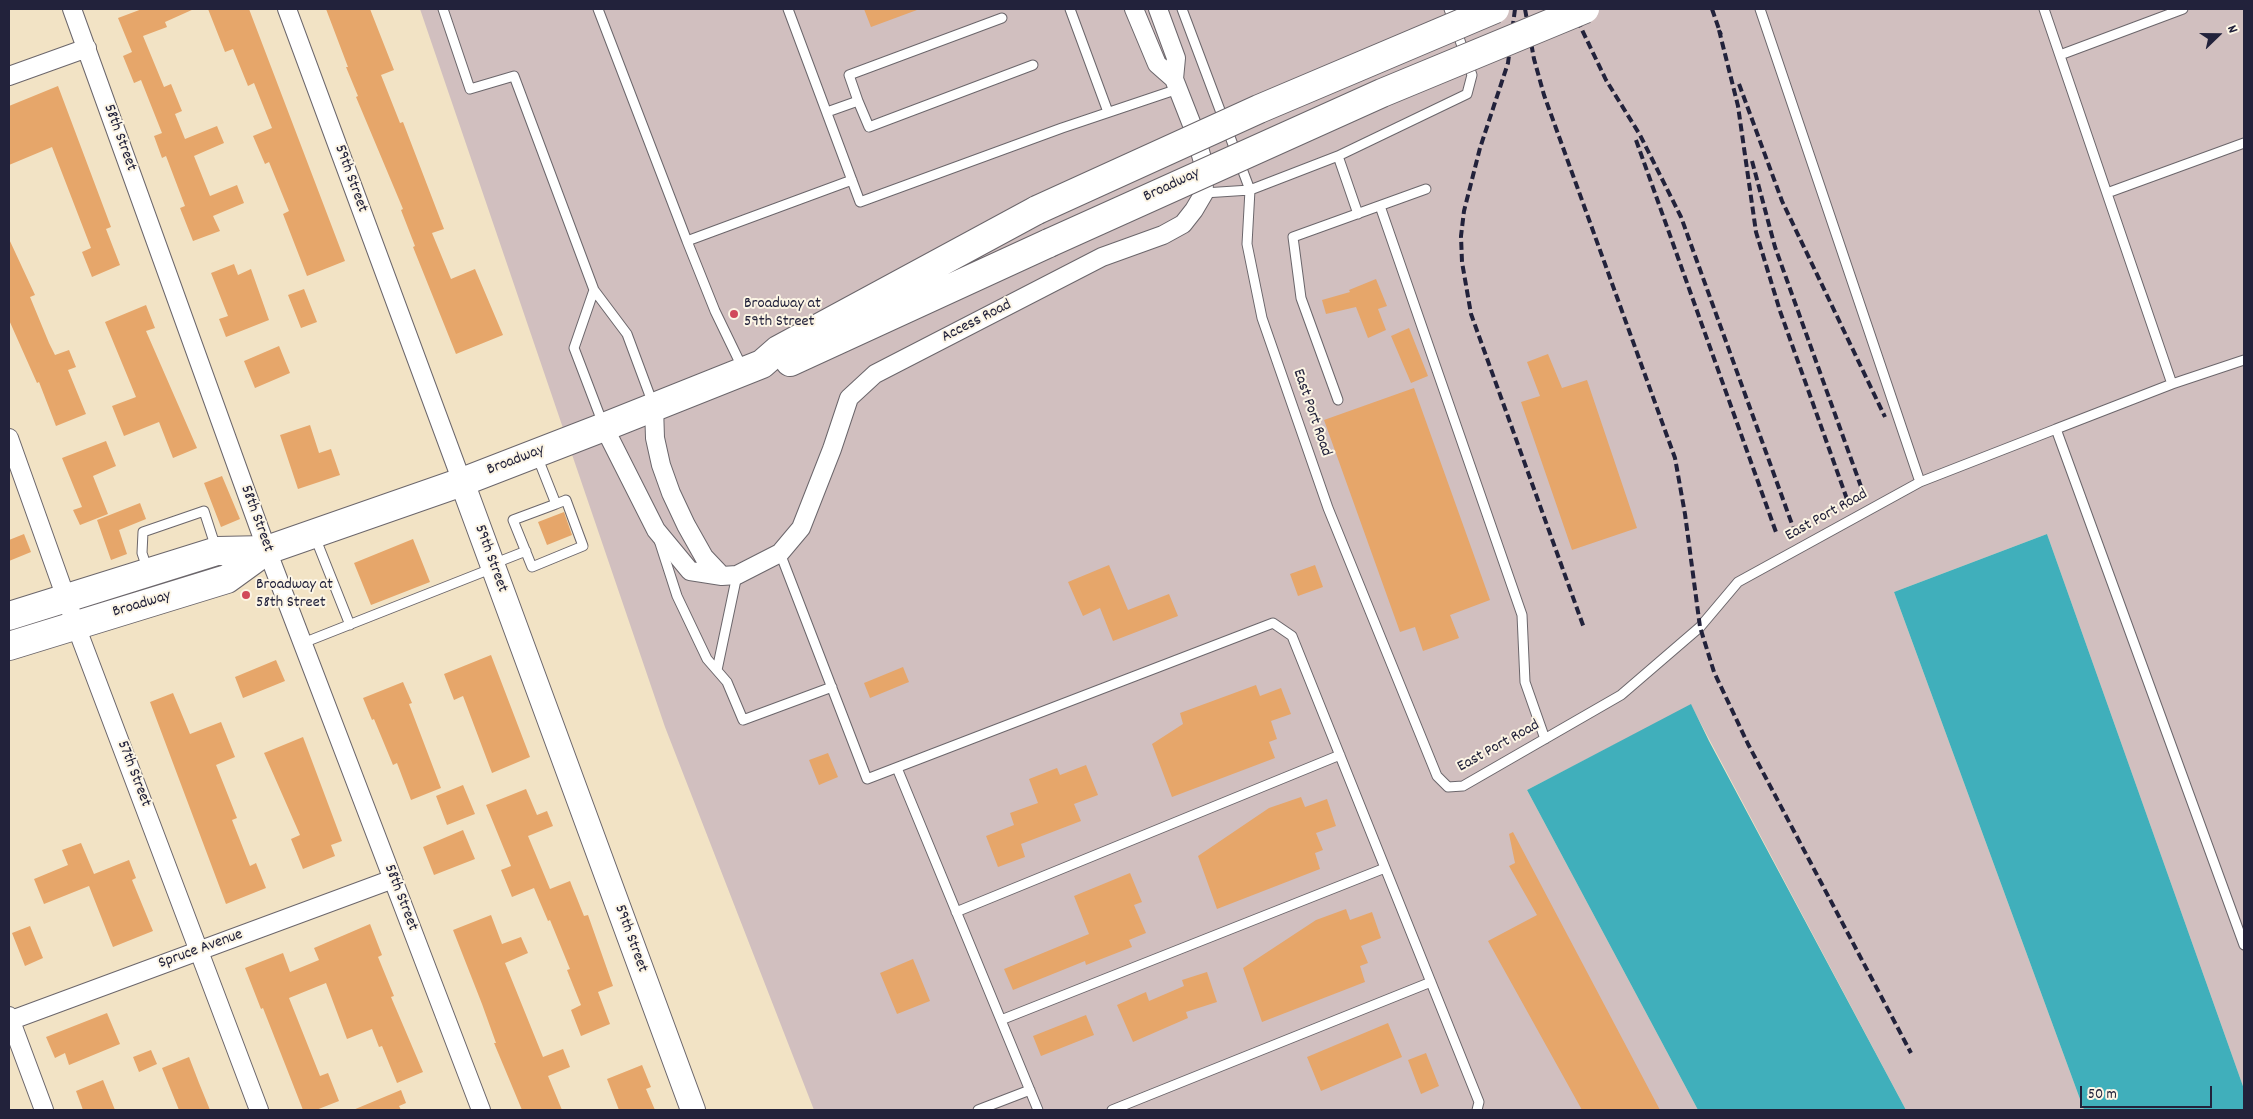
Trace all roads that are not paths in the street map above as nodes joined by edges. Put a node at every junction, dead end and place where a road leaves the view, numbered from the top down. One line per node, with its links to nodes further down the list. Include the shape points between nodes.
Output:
1 (72, 9): 17 (street, 58th Street)
2 (287, 9): 45 (street, 59th Street)
3 (442, 9): 35 (lane, via 470,90 514,76)
4 (598, 9): 34 (lane)
5 (788, 9): 23 (lane)
6 (1070, 9): 24 (lane)
7 (1134, 9): 21 (street, via 1157,64)
8 (1158, 9): 21 (street, via 1176,58)
9 (1182, 9): 29 (lane)
10 (1448, 9): 26 (lane, via 1472,76 1467,94)
11 (1494, 9): 37 (main road, Broadway, bridge, via 1259,109 1037,210 778,350)
12 (1585, 9): 37 (main road, Broadway, bridge, via 1382,93 778,367)
13 (1760, 9): 46 (lane)
14 (2044, 9): 18 (lane)
15 (2182, 9): 18 (lane)
16 (1002, 18): 22 (lane, via 849,75)
17 (87, 48): 20 (street); 50 (street, 58th Street)
18 (2060, 55): 30 (lane)
19 (1033, 65): 22 (lane, via 869,127)
20 (9, 76)
21 (1176, 84): 24 (lane); 31 (street, via 1203,162)
22 (858, 101): 23 (lane)
23 (827, 112): 27 (lane)
24 (1108, 112): 27 (lane, via 860,202)
25 (2244, 143): 30 (lane)
26 (1338, 156): 29 (lane); 33 (lane)
27 (852, 180): 34 (lane)
28 (1426, 189): 32 (lane)
29 (1250, 190): 31 (lane); 65 (lane, East Port Road, via 1247,244 1262,318 1328,508 1437,776 1448,787 1463,786)
30 (2107, 192): 38 (lane)
31 (1204, 193): 53 (street, Access Road, via 1183,224 1163,235 1102,257 875,374 849,398 800,528)
32 (1380, 206): 33 (lane); 65 (lane, via 1522,615 1525,682)
33 (1358, 214): 39 (lane, via 1293,237 1301,298)
34 (688, 242): 37 (lane, via 715,310)
35 (594, 290): 40 (lane, via 627,334); 41 (lane, via 574,348)
36 (2244, 360): 38 (lane, East Port Road)
37 (753, 367): 40 (main road, Broadway)
38 (2172, 384): 42 (lane, East Port Road)
39 (1338, 400)
40 (654, 407): 41 (main road, Broadway); 56 (street, via 656,444 671,493 704,557)
41 (604, 427): 44 (main road, Broadway); 48 (street)
42 (2056, 429): 46 (lane, East Port Road); 71 (lane)
43 (9, 438): 57 (street, 57th Street)
44 (536, 454): 45 (main road, Broadway); 47 (lane)
45 (462, 482): 49 (main road, Broadway); 54 (street, 59th Street)
46 (1920, 482): 65 (lane, East Port Road, via 1738,582 1700,627 1622,696)
47 (556, 504): 52 (lane, via 513,520); 52 (lane, via 566,500 583,546 532,567)
48 (656, 530): 56 (street, via 690,571); 63 (lane, via 677,596 707,659)
49 (314, 534): 50 (main road, Broadway); 59 (lane)
50 (267, 550): 51 (main road, Broadway); 60 (main road, Broadway, via 227,579); 61 (street, 58th Street)
51 (217, 551): 55 (main road, Broadway); 55 (lane, via 204,511 143,532 142,553)
52 (526, 551): 54 (lane)
53 (780, 552): 56 (street, Access Road); 64 (lane)
54 (493, 566): 59 (lane); 80 (street, 59th Street)
55 (148, 573): 57 (main road, Broadway)
56 (729, 576): 63 (lane)
57 (66, 598): 58 (main road, Broadway); 60 (street, 57th Street)
58 (9, 616)
59 (350, 625): 61 (lane)
60 (76, 626): 62 (main road, Broadway); 72 (street, 57th Street)
61 (303, 643): 69 (street, 58th Street)
62 (9, 646)
63 (717, 670): 64 (lane, via 727,682 743,720)
64 (832, 687): 67 (lane, via 867,779)
65 (1545, 739)
66 (1340, 755): 67 (lane, via 1292,636 1274,623); 68 (lane); 70 (lane)
67 (896, 768): 70 (lane)
68 (1385, 868): 73 (lane); 75 (lane)
69 (394, 879): 72 (street, Spruce Avenue); 79 (street, 58th Street)
70 (956, 912): 75 (lane)
71 (2244, 945)
72 (201, 950): 74 (street, Spruce Avenue); 78 (street, 57th Street)
73 (1431, 982): 83 (lane); 84 (lane, via 1478,1102)
74 (9, 1019): 77 (street)
75 (1001, 1020): 76 (lane)
76 (1030, 1090): 81 (lane); 82 (lane)
77 (44, 1110)
78 (260, 1110)
79 (480, 1110)
80 (693, 1110)
81 (978, 1110)
82 (1038, 1110)
83 (1112, 1110)
84 (1477, 1110)

